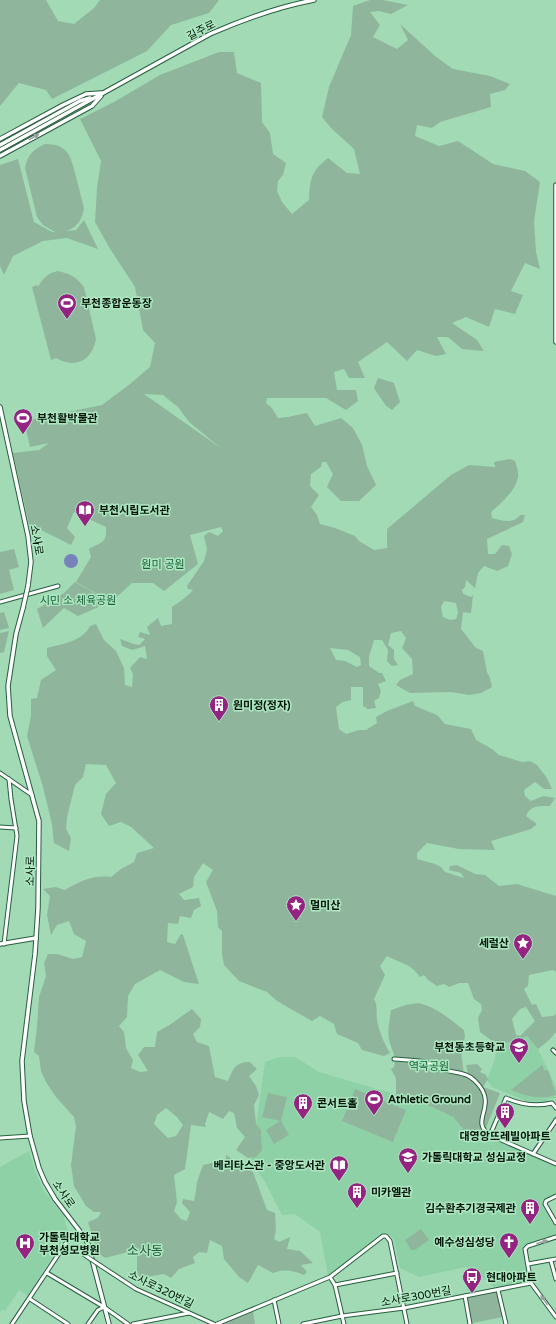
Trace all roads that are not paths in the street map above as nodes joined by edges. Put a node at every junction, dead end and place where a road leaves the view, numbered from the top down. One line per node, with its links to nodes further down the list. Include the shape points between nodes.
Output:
1 (314, 0): 2 (street, 길주로)
2 (298, 2): 3 (street, 길주로, via 241,20 210,34)
3 (103, 93): 4 (street, 길주로, via 86,94); 5 (street, 길주로, via 80,102); 6 (street, 길주로); 7 (street, 길주로, one-way to 3, via 92,106)
4 (0, 139)
5 (0, 145)
6 (0, 150)
7 (0, 156)
8 (556, 185): 9 (street)
9 (556, 342)
10 (0, 407): 15 (street, 소사로, bridge, via 28,536 31,562 8,686 10,716)
11 (58, 586): 12 (street)
12 (0, 602)
13 (0, 773): 14 (street)
14 (9, 779): 15 (street); 17 (street)
15 (32, 796): 18 (street, 소사로, via 39,821)
16 (0, 827): 17 (street)
17 (16, 828): 19 (street, via 17,847)
18 (36, 938): 19 (street); 26 (street, 소사로, via 22,1061 24,1101)
19 (2, 944)
20 (553, 1050): 21 (street)
21 (556, 1053)
22 (394, 1059): 25 (street, via 424,1062 443,1070 466,1074 484,1092 486,1104 482,1123)
23 (556, 1108): 25 (street, via 552,1103 518,1103 506,1098)
24 (556, 1120): 28 (street)
25 (490, 1135): 28 (street)
26 (30, 1136): 27 (street); 48 (street, 소사로, via 45,1182 86,1238)
27 (0, 1138)
28 (532, 1154): 29 (street)
29 (556, 1164)
30 (556, 1196): 31 (street, via 545,1204)
31 (556, 1223)
32 (556, 1237): 37 (street, one-way to 32, via 525,1249 528,1246)
33 (66, 1243): 38 (street)
34 (83, 1254): 50 (street, 소사로320번길, bridge, via 136,1289)
35 (556, 1259): 36 (street)
36 (551, 1261): 37 (street); 41 (street)
37 (528, 1264): 42 (street)
38 (47, 1273): 46 (street); 48 (street)
39 (397, 1273): 40 (street, via 390,1241 383,1236); 43 (street); 49 (street)
40 (330, 1277): 43 (street); 47 (street)
41 (556, 1278)
42 (531, 1283): 44 (street, 소사로300번길); 52 (street, one-way to 42)
43 (336, 1285): 51 (street)
44 (498, 1290): 45 (street, 소사로300번길); 66 (street)
45 (465, 1296): 49 (street, 소사로300번길); 65 (street)
46 (30, 1299): 53 (street); 54 (street)
47 (274, 1300): 60 (street); 61 (street)
48 (104, 1307): 55 (street, via 98,1310); 56 (street, 소사로); 57 (street)
49 (404, 1308): 51 (street, 소사로300번길); 64 (street)
50 (189, 1313): 58 (street); 59 (street, 소사로320번길)
51 (342, 1316): 62 (street, 소사로300번길); 63 (street)
52 (556, 1317)
53 (12, 1324)
54 (68, 1324)
55 (88, 1324)
56 (108, 1324)
57 (128, 1324)
58 (133, 1324)
59 (214, 1324)
60 (218, 1324)
61 (279, 1324)
62 (303, 1324)
63 (344, 1324)
64 (407, 1324)
65 (470, 1324)
66 (506, 1324)

